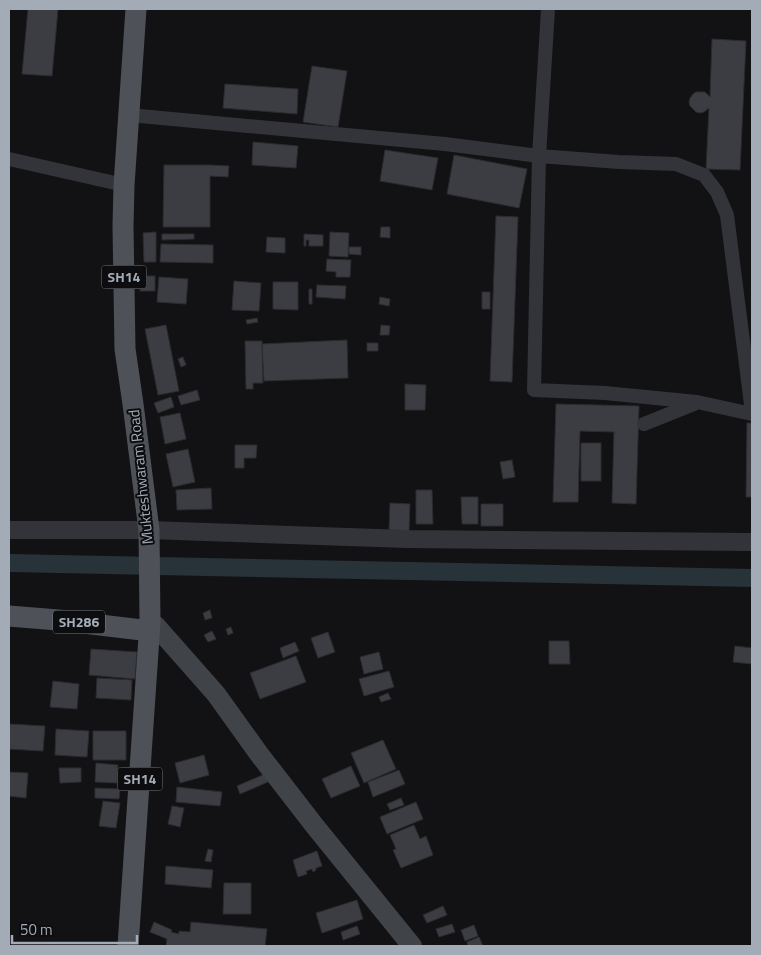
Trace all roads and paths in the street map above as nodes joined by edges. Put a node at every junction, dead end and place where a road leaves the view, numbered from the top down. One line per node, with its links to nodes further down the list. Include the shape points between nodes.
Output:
1 (136, 9): 3 (main road, Mukteshwaram Road / SH14)
2 (548, 9): 4 (street)
3 (129, 114): 4 (street); 6 (main road, Mukteshwaram Road / SH14)
4 (539, 156): 7 (street, via 534,390); 8 (street, via 676,164 704,175 717,192 727,215)
5 (9, 159): 6 (street)
6 (124, 185): 11 (main road, Mukteshwaram Road / SH14, via 125,349)
7 (697, 402): 8 (street); 9 (street)
8 (752, 413)
9 (644, 424)
10 (9, 530): 11 (street)
11 (148, 537): 12 (street); 14 (main road, Mukteshwaram Road / SH14)
12 (752, 542)
13 (9, 616): 14 (main road, SH286, via 142,630)
14 (149, 623): 15 (main road, Mukteshwaram Road / SH14); 16 (main road, via 156,626 216,694 259,754)
15 (128, 946)
16 (412, 946)

